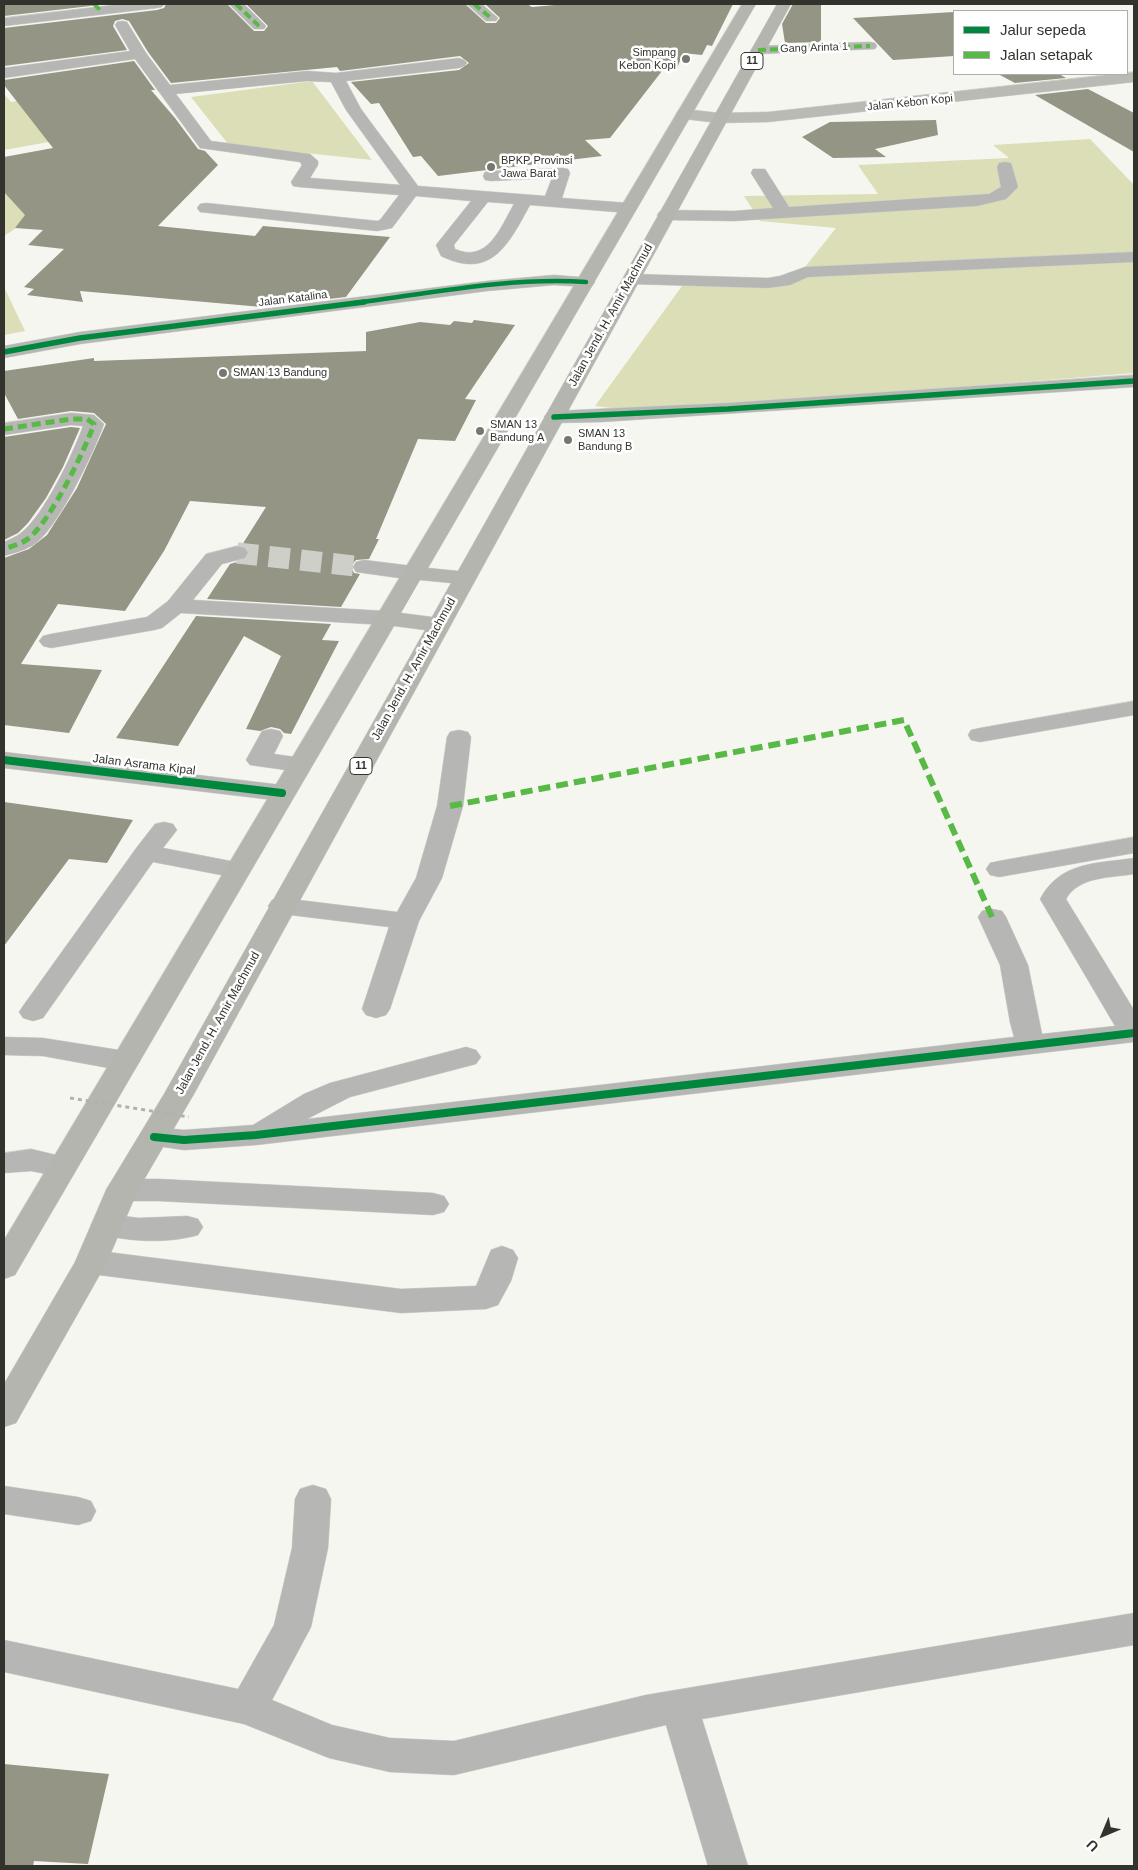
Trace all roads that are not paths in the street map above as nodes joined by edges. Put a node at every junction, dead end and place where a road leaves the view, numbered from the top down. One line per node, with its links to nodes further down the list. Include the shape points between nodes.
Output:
1 (157, 4): 6 (street)
2 (236, 4): 10 (street)
3 (474, 4): 7 (street)
4 (749, 4): 20 (highway, 11)
5 (784, 4): 12 (highway, Jalan Jend. H. Amir Machmud / 11)
6 (97, 7): 8 (street)
7 (491, 18)
8 (4, 22)
9 (122, 25): 14 (street)
10 (260, 26)
11 (870, 46): 12 (street, Gang Arinta 1)
12 (757, 53): 13 (street); 21 (highway, Jalan Jend. H. Amir Machmud / 11)
13 (856, 53)
14 (139, 54): 16 (street); 19 (street)
15 (458, 63): 18 (street)
16 (4, 73)
17 (1134, 77): 21 (main road, Jalan Kebon Kopi, via 768,117)
18 (336, 78): 19 (street, via 307,76); 26 (street, via 354,110)
19 (165, 90): 25 (street, via 206,146 310,161)
20 (684, 114): 21 (main road, Jalan Kebon Kopi); 30 (highway, 11)
21 (719, 118): 34 (highway, Jalan Jend. H. Amir Machmud / 11)
22 (1005, 168): 32 (street, via 1010,187 998,197)
23 (759, 173): 32 (street)
24 (491, 176): 27 (street, via 562,174)
25 (299, 182): 26 (street); 33 (street)
26 (412, 190): 28 (street); 33 (street, via 386,224 377,226)
27 (554, 195): 29 (street); 30 (street)
28 (483, 197): 29 (street); 29 (street, via 445,245 453,256 472,258 493,251)
29 (524, 201)
30 (632, 201): 37 (highway, 11)
31 (206, 208): 33 (street)
32 (784, 213): 34 (street)
33 (264, 214)
34 (666, 216): 36 (highway, Jalan Jend. H. Amir Machmud / 11)
35 (1134, 257): 36 (street, via 805,272 784,281 768,283)
36 (632, 279): 40 (highway, Jalan Jend. H. Amir Machmud / 11)
37 (586, 282): 38 (street, Jalan Katalina, via 554,280 487,286 80,338); 45 (highway, 11)
38 (4, 352)
39 (1133, 382): 40 (street)
40 (554, 417): 46 (highway, Jalan Jend. H. Amir Machmud / 11)
41 (4, 429): 42 (street, via 71,418 87,419 94,424 91,437 38,529 29,538)
42 (4, 549)
43 (237, 553): 47 (street, via 214,559)
44 (364, 567): 45 (street)
45 (413, 572): 46 (highway); 48 (highway, 11)
46 (465, 578): 49 (highway, Jalan Jend. H. Amir Machmud / 11)
47 (176, 606): 48 (street); 50 (street, via 154,623)
48 (386, 618): 49 (highway); 56 (highway, 11)
49 (439, 625): 64 (highway, Jalan Jend. H. Amir Machmud / 11)
50 (50, 641)
51 (1134, 708): 52 (street)
52 (980, 735)
53 (271, 736): 56 (street, via 259,760)
54 (459, 738): 66 (street, via 450,806 437,851 429,878)
55 (4, 760): 57 (street, Jalan Asrama Kipal)
56 (300, 764): 57 (highway, 11)
57 (282, 793): 63 (highway, 11)
58 (164, 830): 60 (street)
59 (1134, 845): 62 (street)
60 (146, 854): 63 (street); 68 (street)
61 (1134, 866): 69 (street, via 1072,878 1053,899)
62 (999, 869)
63 (237, 870): 73 (highway, 11)
64 (282, 906): 66 (street); 75 (highway, Jalan Jend. H. Amir Machmud / 11)
65 (992, 917): 70 (street, via 1014,965)
66 (405, 922): 67 (street)
67 (376, 1009)
68 (32, 1012)
69 (1134, 1033): 70 (street)
70 (1031, 1044): 74 (street)
71 (4, 1046): 73 (street, via 43,1047)
72 (466, 1057): 74 (street, via 340,1090)
73 (125, 1060): 77 (highway, 11)
74 (256, 1136): 75 (street, via 184,1140)
75 (154, 1137): 78 (highway, Jalan Jend. H. Amir Machmud / 11)
76 (4, 1163): 77 (street, via 31,1160)
77 (62, 1166): 84 (highway, 11)
78 (122, 1190): 79 (street); 80 (highway, Jalan Jend. H. Amir Machmud / 11)
79 (433, 1204)
80 (107, 1226): 81 (street, via 139,1229); 83 (highway, Jalan Jend. H. Amir Machmud / 11)
81 (187, 1227)
82 (502, 1258): 83 (street, via 486,1297 402,1301)
83 (91, 1262): 85 (highway, Jalan Jend. H. Amir Machmud / 11)
84 (4, 1267)
85 (4, 1414)
86 (313, 1499): 92 (street, via 310,1548 292,1627)
87 (4, 1500): 88 (street)
88 (78, 1511)
89 (1134, 1629): 91 (street)
90 (4, 1656): 92 (street)
91 (679, 1706): 92 (street, via 454,1758 390,1755 329,1741); 93 (street)
92 (248, 1708)
93 (728, 1866)

